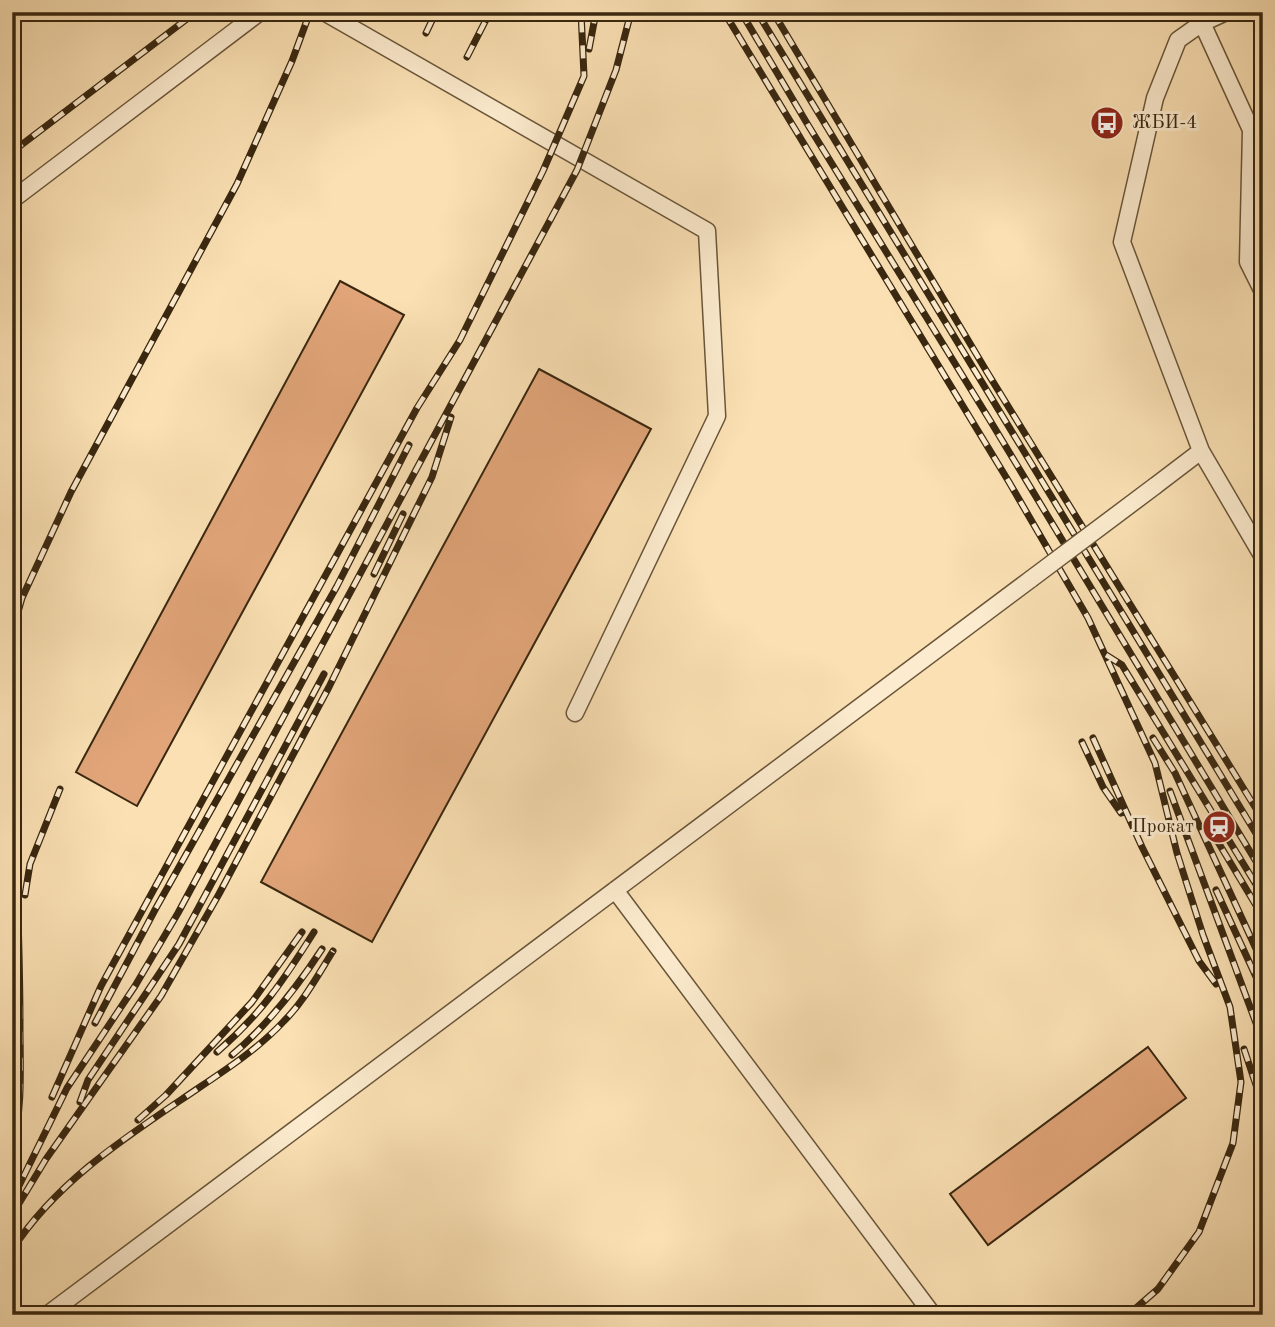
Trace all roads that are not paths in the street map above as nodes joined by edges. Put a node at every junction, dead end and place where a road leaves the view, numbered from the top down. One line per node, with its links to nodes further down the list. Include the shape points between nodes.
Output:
1 (260, 12): 7 (street)
2 (324, 12): 13 (street, via 707,231 717,416)
3 (1226, 12): 4 (street)
4 (1199, 17): 5 (street); 11 (street, via 1178,40 1155,98 1122,242)
5 (1251, 131): 6 (street); 9 (street, via 1248,262)
6 (1263, 156)
7 (12, 200)
8 (1263, 256): 9 (street)
9 (1253, 272): 10 (street)
10 (1263, 292)
11 (1201, 451): 12 (street); 14 (street, bridge)
12 (1263, 557)
13 (575, 713)
14 (615, 890): 15 (street); 16 (street)
15 (47, 1315)
16 (933, 1315)

